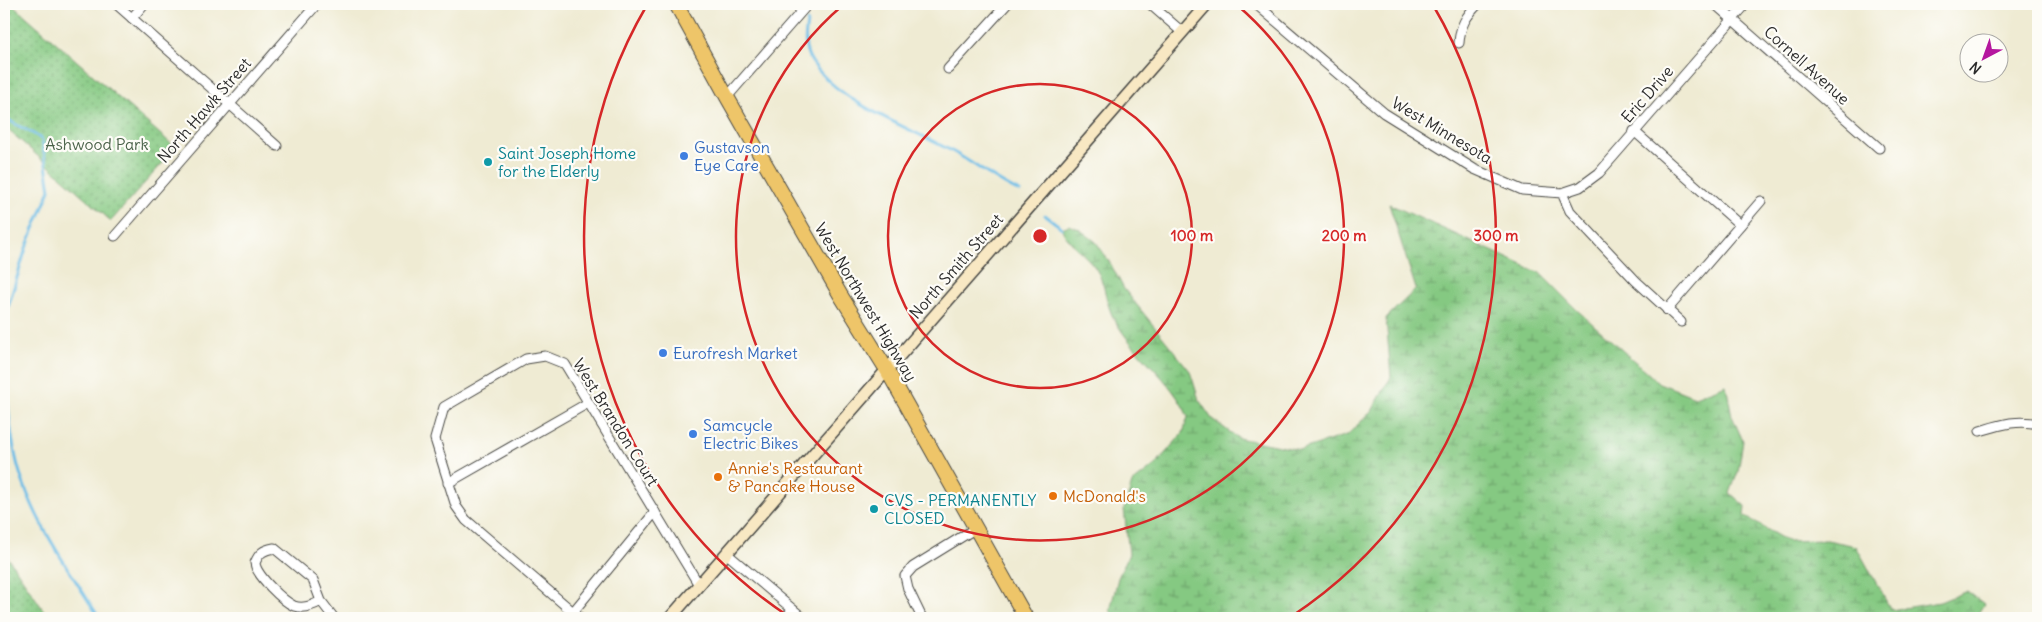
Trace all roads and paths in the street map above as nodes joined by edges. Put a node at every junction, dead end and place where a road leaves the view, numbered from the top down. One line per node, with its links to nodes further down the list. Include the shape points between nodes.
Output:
1 (116, 4): 13 (street)
2 (144, 4): 13 (street)
3 (317, 4): 19 (street, North Hawk Street)
4 (676, 4): 18 (main road, West Northwest Highway)
5 (808, 4): 18 (street)
6 (1007, 4): 17 (street)
7 (1150, 4): 15 (street)
8 (1207, 4): 15 (street, North Smith Street)
9 (1256, 4): 23 (street, West Minnesota, via 1384,113 1474,169 1522,190)
10 (1478, 4): 16 (street, via 1466,17)
11 (1715, 4): 14 (street, Cornell Avenue)
12 (1746, 4): 14 (street, Eric Drive)
13 (132, 18): 19 (street)
14 (1734, 20): 20 (street, Eric Drive); 22 (street, Cornell Avenue)
15 (1182, 32): 29 (street, North Smith Street)
16 (1458, 43)
17 (948, 69)
18 (727, 98): 29 (main road, West Northwest Highway)
19 (229, 104): 21 (street); 26 (street, North Hawk Street)
20 (1634, 131): 23 (street, Eric Drive, via 1599,173 1580,187); 25 (street)
21 (277, 146)
22 (1879, 148)
23 (1562, 193): 27 (street, via 1570,211)
24 (1761, 201): 25 (street)
25 (1740, 225): 27 (street)
26 (115, 236)
27 (1667, 310): 28 (street)
28 (1680, 322)
29 (887, 370): 35 (main road, West Northwest Highway); 36 (street, North Smith Street)
30 (588, 403): 33 (street); 33 (street, West Brandon Court, via 564,364 545,356 526,359 444,407 435,439); 34 (street, West Brandon Court)
31 (2038, 424): 32 (street, via 2026,421 2005,423)
32 (1980, 431)
33 (448, 483): 40 (street, West Brandon Court, via 456,506 466,520)
34 (655, 512): 37 (street, West Brandon Court); 40 (street)
35 (976, 528): 45 (street, via 912,567 905,576); 46 (main road, West Northwest Highway)
36 (726, 553): 37 (street, North Smith Street); 39 (street)
37 (699, 585): 42 (street, North Smith Street)
38 (321, 601): 38 (street, via 294,606 260,577 255,563 258,555 274,548 313,580); 41 (street)
39 (793, 610): 43 (street); 44 (street)
40 (576, 615)
41 (334, 618)
42 (670, 618)
43 (785, 618)
44 (803, 618)
45 (922, 618)
46 (1026, 618)

